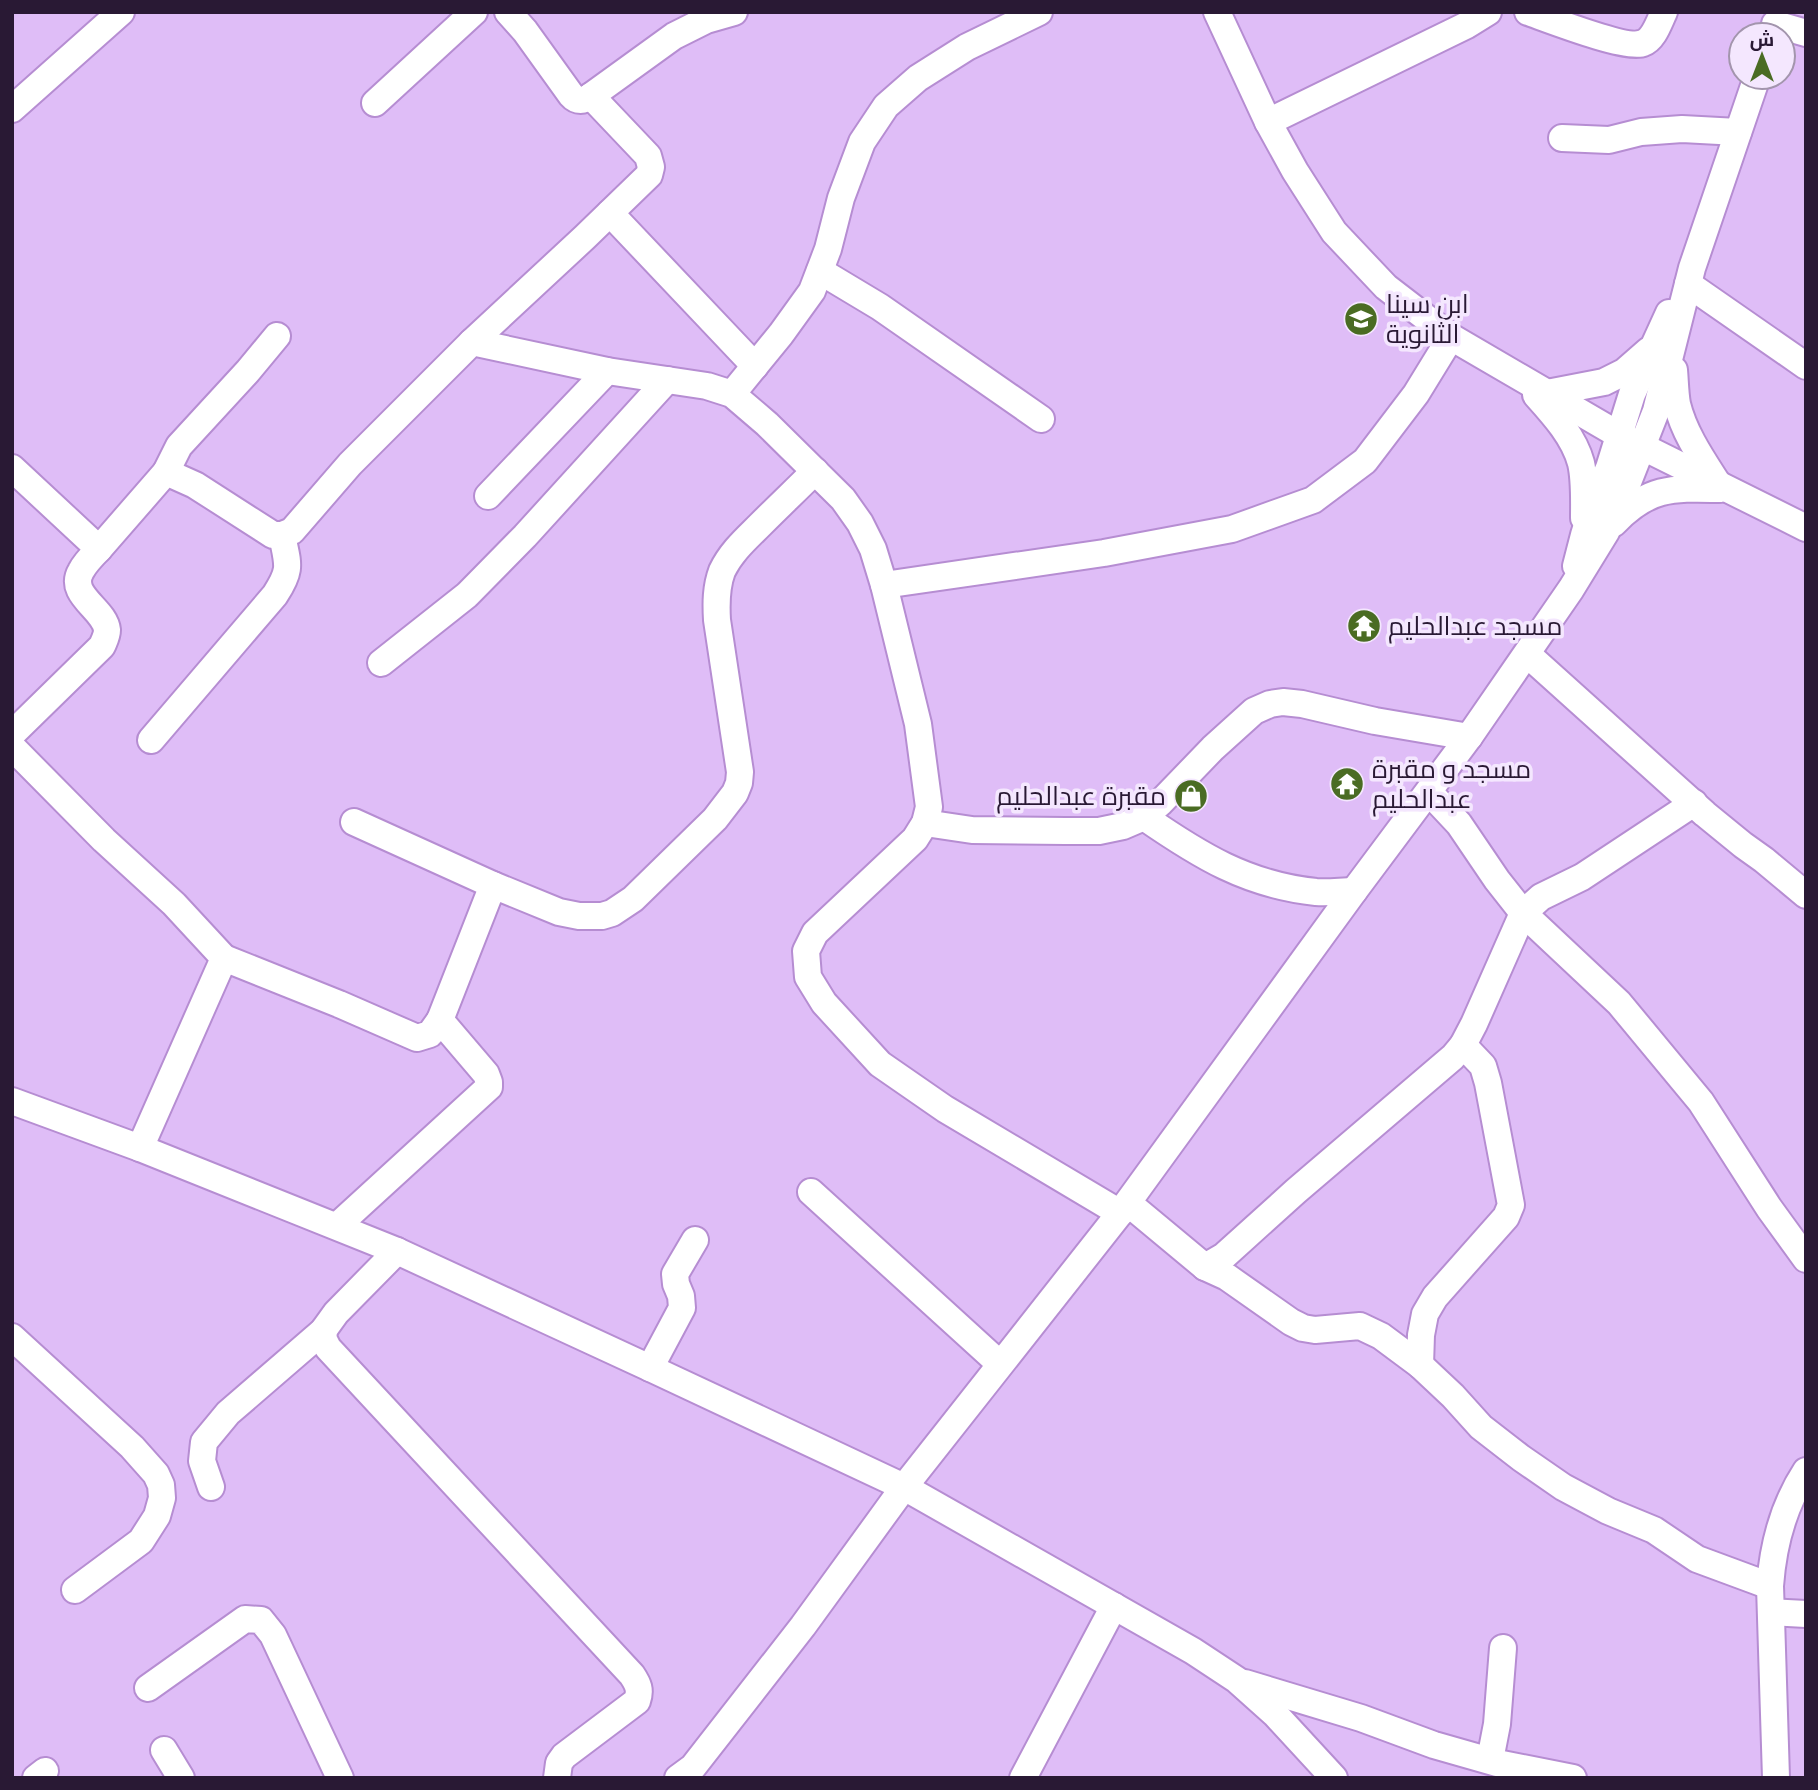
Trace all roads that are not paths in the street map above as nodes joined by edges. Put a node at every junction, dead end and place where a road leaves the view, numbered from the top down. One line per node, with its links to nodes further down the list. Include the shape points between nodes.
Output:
1 (121, 12): 13 (street)
2 (474, 12): 12 (street)
3 (508, 12): 11 (street, via 575,99)
4 (734, 12): 11 (street, via 674,36)
5 (1039, 12): 18 (street, via 967,47 918,78 887,106 862,142)
6 (1217, 12): 14 (street)
7 (1488, 12): 14 (street)
8 (1528, 12): 9 (street, via 1636,45 1653,35)
9 (1664, 12)
10 (1752, 91): 15 (street)
11 (591, 96): 17 (street, via 648,156 651,167 649,175)
12 (375, 103)
13 (12, 109)
14 (1268, 121): 21 (street, via 1334,232 1386,287)
15 (1738, 132): 16 (street, via 1682,129 1609,140); 19 (street)
16 (1562, 138)
17 (610, 213): 22 (street); 24 (street)
18 (820, 271): 24 (street, via 799,311); 31 (street)
19 (1690, 276): 23 (street); 25 (street)
20 (277, 336): 36 (street, via 179,446)
21 (1451, 337): 27 (street); 43 (street, via 1416,394 1365,461 1313,500 1232,529)
22 (472, 342): 26 (street); 41 (street, via 349,464 292,531)
23 (1662, 346): 29 (street, via 1604,382); 32 (street, via 1632,394); 33 (street, via 1656,411); 37 (street, via 1680,413 1697,450)
24 (755, 366): 30 (street)
25 (1806, 366)
26 (607, 370): 28 (street); 38 (street)
27 (1518, 376): 29 (street); 40 (street, via 1558,418 1578,456 1584,500)
28 (667, 380): 30 (street); 45 (street, via 476,586)
29 (1547, 393): 32 (street)
30 (732, 394): 35 (street)
31 (1041, 419)
32 (1619, 435): 33 (street); 40 (street)
33 (1643, 448): 37 (street); 40 (street)
34 (12, 468): 42 (street)
35 (815, 471): 43 (street, via 860,523); 55 (street, via 741,544 721,573 716,602 740,772 728,803 633,899 612,913 579,916 559,912)
36 (166, 472): 41 (street); 42 (street)
37 (1723, 487): 39 (street); 40 (street, via 1652,494)
38 (488, 496)
39 (1806, 528)
40 (1595, 533): 44 (street, via 1571,589)
41 (282, 536): 48 (street, via 288,568 284,581)
42 (99, 549): 46 (street, via 81,569 78,583 104,622 107,636)
43 (884, 585): 54 (street, via 918,724 929,807)
44 (1527, 654): 47 (street); 51 (street)
45 (382, 663)
46 (12, 734)
47 (1469, 737): 50 (street); 52 (street, via 1302,705 1270,704 1254,711)
48 (151, 740)
49 (12, 747): 59 (street)
50 (1429, 792): 56 (street); 58 (street, via 1459,824)
51 (1694, 803): 57 (street); 58 (street, via 1583,877 1541,897)
52 (1144, 817): 54 (street, via 1099,831 972,830); 56 (street, via 1188,848 1266,883 1317,892)
53 (354, 821): 55 (street)
54 (925, 823): 65 (street, via 915,839 815,933 806,951 807,977 824,1003 880,1064 945,1110)
55 (494, 885): 60 (street)
56 (1354, 891): 65 (street)
57 (1806, 895)
58 (1523, 913): 61 (street); 69 (street, via 1619,1003 1701,1102)
59 (224, 958): 60 (street, via 417,1038 430,1034); 63 (street)
60 (440, 1020): 66 (street, via 486,1074 489,1087)
61 (1463, 1045): 70 (street, via 1224,1256); 74 (street, via 1483,1066 1511,1205 1506,1217 1425,1314)
62 (12, 1101): 63 (street)
63 (140, 1148): 66 (street)
64 (811, 1192): 73 (street)
65 (1124, 1208): 70 (street); 73 (street)
66 (337, 1226): 68 (street)
67 (695, 1240): 75 (street, via 675,1274 682,1308)
68 (397, 1251): 71 (street); 75 (street)
69 (1806, 1259)
70 (1205, 1267): 74 (street, via 1303,1328 1360,1326)
71 (323, 1331): 77 (street, via 228,1413 204,1442 202,1461); 91 (street, via 328,1348 638,1684 637,1702 564,1756)
72 (12, 1337): 79 (street, via 132,1447 161,1485 157,1516 141,1541)
73 (1000, 1364): 78 (street)
74 (1419, 1365): 80 (street, via 1480,1427 1563,1487 1654,1530)
75 (650, 1368): 78 (street)
76 (1806, 1471): 80 (street, via 1777,1535)
77 (211, 1487)
78 (904, 1487): 81 (street); 88 (street)
79 (75, 1590)
80 (1770, 1599): 82 (street); 95 (street)
81 (1114, 1606): 84 (street); 92 (street)
82 (1806, 1614)
83 (1503, 1648): 87 (street)
84 (1237, 1680): 87 (street, via 1361,1718); 93 (street)
85 (148, 1688): 90 (street, via 246,1619 261,1620 273,1636)
86 (164, 1750): 89 (street)
87 (1492, 1767): 94 (street)
88 (689, 1774)
89 (181, 1778)
90 (340, 1778)
91 (557, 1778)
92 (1023, 1778)
93 (1334, 1778)
94 (1573, 1778)
95 (1776, 1778)

